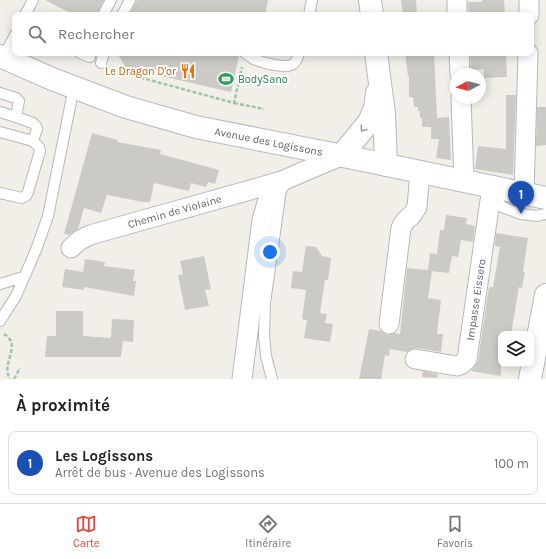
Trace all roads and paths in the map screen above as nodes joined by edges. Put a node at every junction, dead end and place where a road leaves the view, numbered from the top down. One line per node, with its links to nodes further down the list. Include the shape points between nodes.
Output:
1 (33, 0): 8 (lane)
2 (111, 0): 9 (lane)
3 (130, 0): 10 (lane)
4 (312, 0): 11 (lane)
5 (370, 0): 12 (main road)
6 (456, 0): 13 (street)
7 (529, 0): 14 (street)
8 (27, 12)
9 (105, 12)
10 (124, 12)
11 (310, 12)
12 (372, 12)
13 (457, 12)
14 (529, 12)
15 (12, 40): 20 (lane)
16 (298, 56): 21 (lane, via 289,66)
17 (376, 56): 24 (main road)
18 (459, 56): 23 (street)
19 (528, 56): 41 (street)
20 (2, 57): 25 (main road, Avenue des Logissons)
21 (244, 57): 27 (path)
22 (103, 58): 27 (path, via 124,73)
23 (460, 68)
24 (379, 80): 34 (main road, one-way to 34, via 369,122); 35 (main road, via 384,114)
25 (74, 87): 34 (main road, Avenue des Logissons, via 126,107 196,127); 45 (lane, via 48,216)
26 (0, 93): 31 (lane, via 19,101)
27 (234, 103): 29 (path)
28 (460, 104): 38 (street)
29 (264, 109)
30 (0, 112): 31 (lane)
31 (16, 117): 33 (lane, via 36,126)
32 (0, 132): 33 (lane)
33 (33, 141): 40 (lane, via 40,151 26,196 22,198)
34 (341, 156): 35 (main road, Avenue des Logissons); 37 (street, Chemin de Violaine)
35 (386, 166): 36 (main road, Avenue des Logissons)
36 (420, 172): 38 (main road, Avenue des Logissons); 49 (street, via 416,208 401,228)
37 (282, 181): 44 (street, Chemin de Violaine, via 90,235); 56 (street, via 266,203 262,220); 57 (lane, via 265,303 264,336)
38 (464, 181): 39 (main road, Avenue des Logissons)
39 (492, 187): 41 (main road, Avenue des Logissons); 43 (lane, via 502,207 521,214); 52 (street, Impasse Eissero, via 467,359 457,366)
40 (0, 193)
41 (524, 194): 42 (main road, Avenue des Logissons)
42 (546, 198)
43 (546, 214)
44 (71, 248)
45 (23, 277): 46 (lane); 48 (lane, via 16,296)
46 (0, 284)
47 (546, 295): 50 (main road)
48 (0, 321)
49 (388, 324)
50 (543, 331): 58 (main road)
51 (0, 334): 54 (path, via 5,334 11,344 4,365 4,372)
52 (415, 359)
53 (20, 368): 55 (path)
54 (10, 379)
55 (14, 379)
56 (242, 379)
57 (272, 379)
58 (530, 379)

